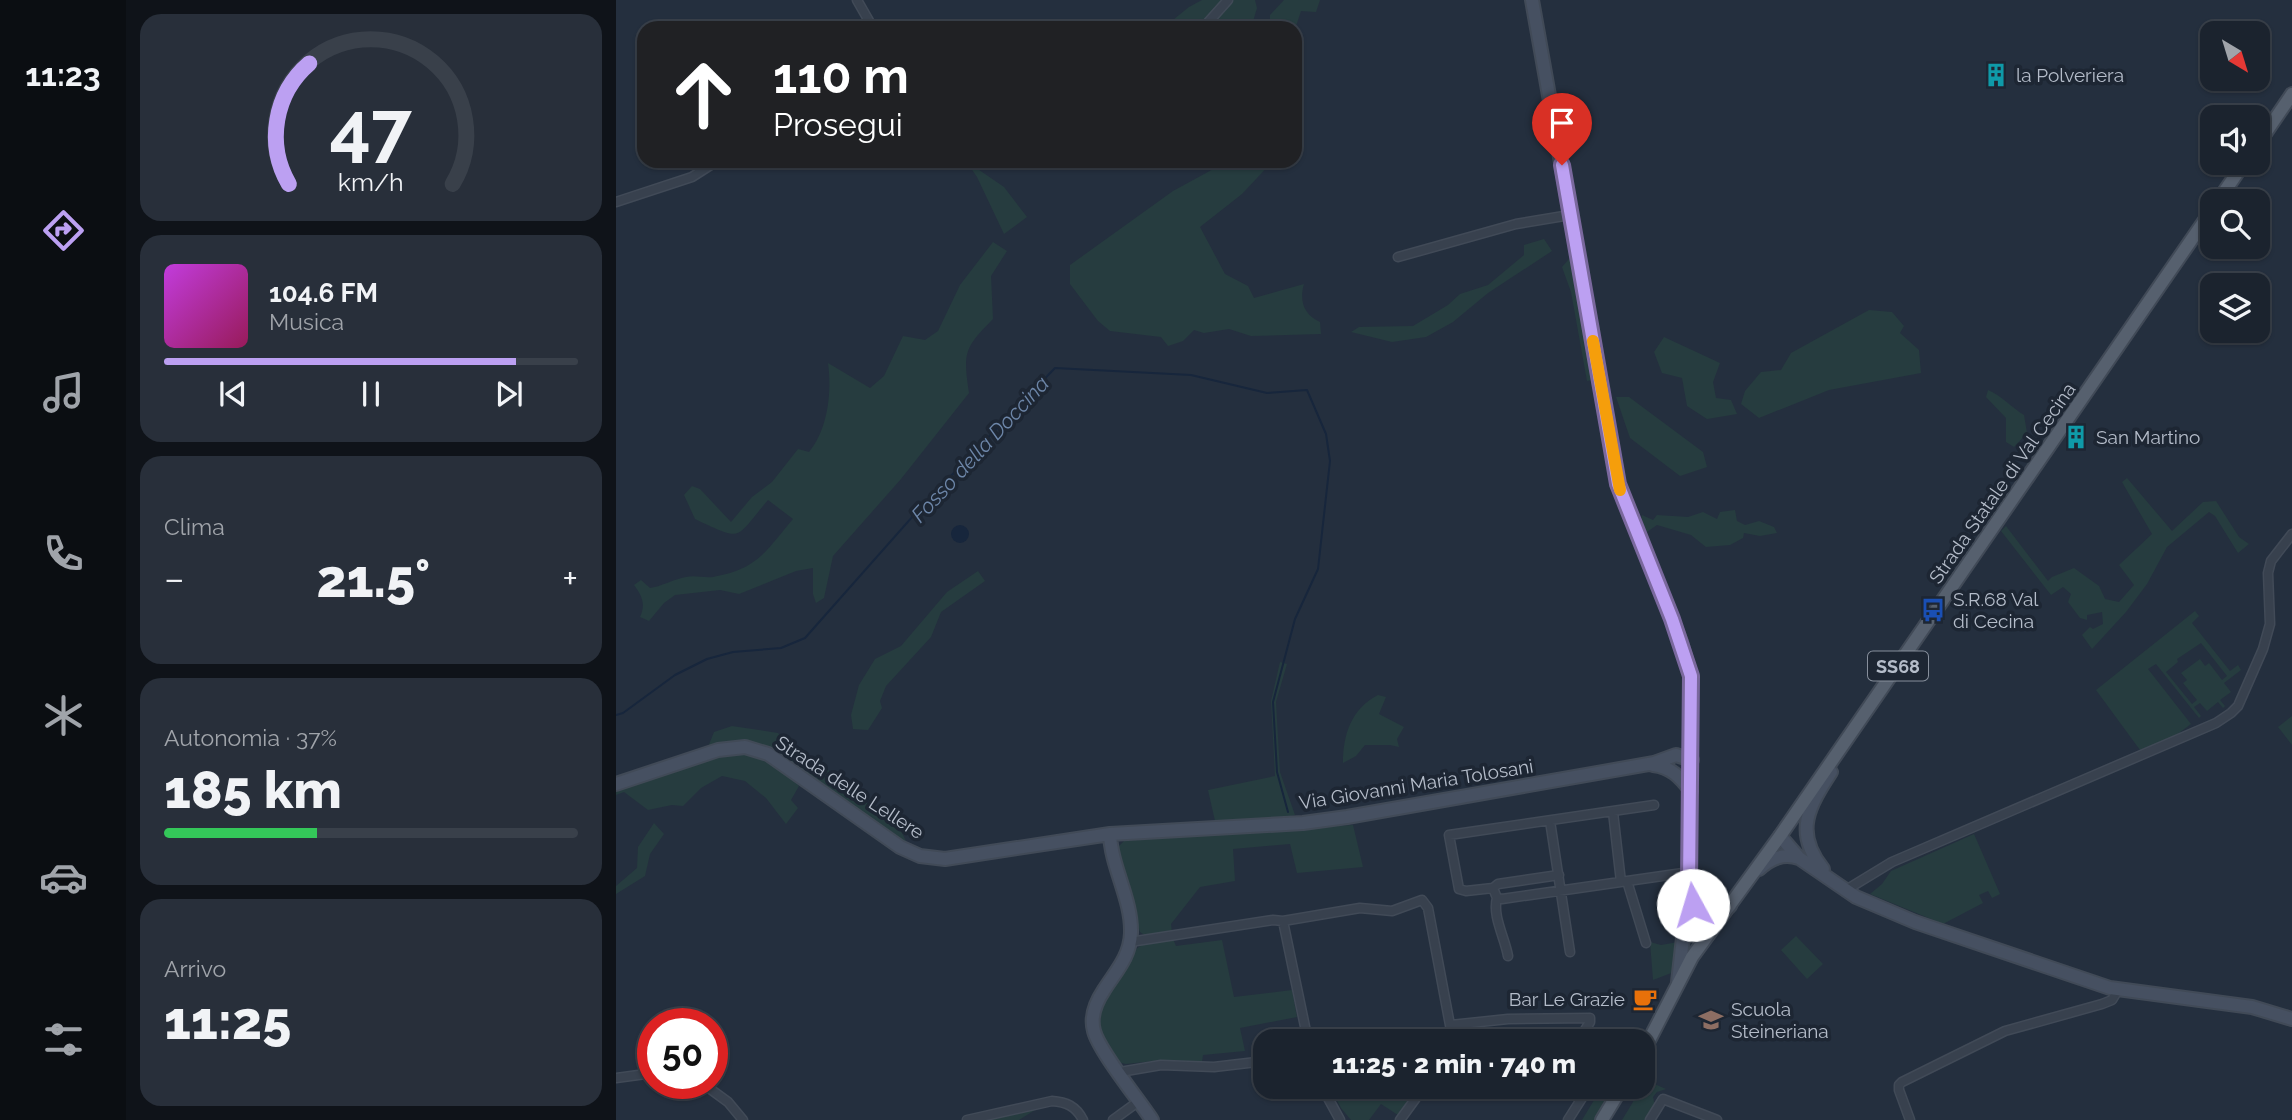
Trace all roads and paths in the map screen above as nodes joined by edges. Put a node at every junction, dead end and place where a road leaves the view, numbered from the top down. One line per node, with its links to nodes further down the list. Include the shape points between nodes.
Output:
1 (857, 0): 4 (street)
2 (1228, 0): 5 (street)
3 (1532, 0): 10 (main road)
4 (869, 21)
5 (1209, 21)
6 (2292, 94): 7 (main road)
7 (2270, 126)
8 (706, 168): 9 (street)
9 (616, 202)
10 (1570, 215): 12 (street, via 1516,224); 15 (main road, via 1618,484 1688,662)
11 (2200, 227): 14 (main road, Strada Statale di Val Cecina / SS68)
12 (1398, 257)
13 (2292, 534): 31 (street, via 2271,561 2268,634 2244,696 2231,713)
14 (1857, 726): 24 (main road, Strada Statale di Val Cecina / SS68); 25 (main road, via 1812,802 1806,826)
15 (1692, 731): 16 (main road); 17 (main road)
16 (1692, 761): 17 (main road, Via Giovanni Maria Tolosani, via 1683,756); 19 (main road)
17 (1668, 762): 19 (main road); 23 (main road, Via Giovanni Maria Tolosani, via 1331,820)
18 (616, 784): 23 (main road, Strada delle Lellere, via 718,750 745,747 768,754 881,835 920,856 955,858)
19 (1691, 791): 28 (main road)
20 (1654, 805): 21 (street)
21 (1613, 812): 22 (street); 30 (street)
22 (1550, 821): 27 (street); 32 (street, via 1449,835 1459,889)
23 (1110, 834): 40 (main road, via 1130,918)
24 (1780, 836): 25 (main road, via 1799,839); 26 (main road); 29 (main road, Strada Statale di Val Cecina / SS68)
25 (1810, 848): 31 (main road)
26 (1799, 858): 29 (main road, via 1771,860); 31 (main road)
27 (1559, 875): 32 (street); 33 (street)
28 (1689, 879): 30 (street); 36 (main road); 38 (main road)
29 (1750, 880): 35 (main road, SS68)
30 (1624, 882): 33 (street); 41 (street)
31 (1842, 886): 45 (main road, via 1892,913)
32 (1493, 888): 34 (street)
33 (1561, 891): 34 (street); 42 (street)
34 (1497, 898): 43 (street)
35 (1733, 903): 36 (main road, via 1713,914); 39 (main road, SS68)
36 (1695, 907): 39 (main road)
37 (1283, 921): 40 (street); 47 (street, via 1360,908 1396,911 1424,901); 48 (street)
38 (1686, 924): 39 (main road, via 1696,934); 44 (main road)
39 (1707, 936): 44 (main road, SS68)
40 (1130, 942): 53 (main road, via 1123,962 1098,1000 1093,1019 1096,1037)
41 (1646, 943)
42 (1570, 952)
43 (1508, 956)
44 (1678, 983): 51 (main road, SS68)
45 (2118, 990): 46 (main road, via 2245,1005); 73 (street, via 2106,1003 1994,1035 1902,1082 1899,1090)
46 (2292, 1019)
47 (1451, 1026): 49 (street); 50 (street, via 1508,1018 1590,1018)
48 (1306, 1029)
49 (1451, 1029)
50 (1586, 1029)
51 (1655, 1029)
52 (1253, 1062): 53 (street, via 1161,1065)
53 (1119, 1072): 61 (main road)
54 (637, 1075): 55 (street)
55 (616, 1078)
56 (724, 1099): 62 (street)
57 (1329, 1099): 67 (street)
58 (1415, 1099): 68 (street)
59 (1581, 1099): 69 (street)
60 (1615, 1099): 70 (main road)
61 (1139, 1101): 65 (street); 66 (main road)
62 (743, 1120)
63 (967, 1120): 64 (street, via 1063,1101)
64 (1083, 1120)
65 (1113, 1120)
66 (1152, 1120)
67 (1340, 1120)
68 (1400, 1120)
69 (1568, 1120)
70 (1602, 1120)
71 (1650, 1120): 72 (street, via 1662,1099)
72 (1717, 1120)
73 (1910, 1120)

